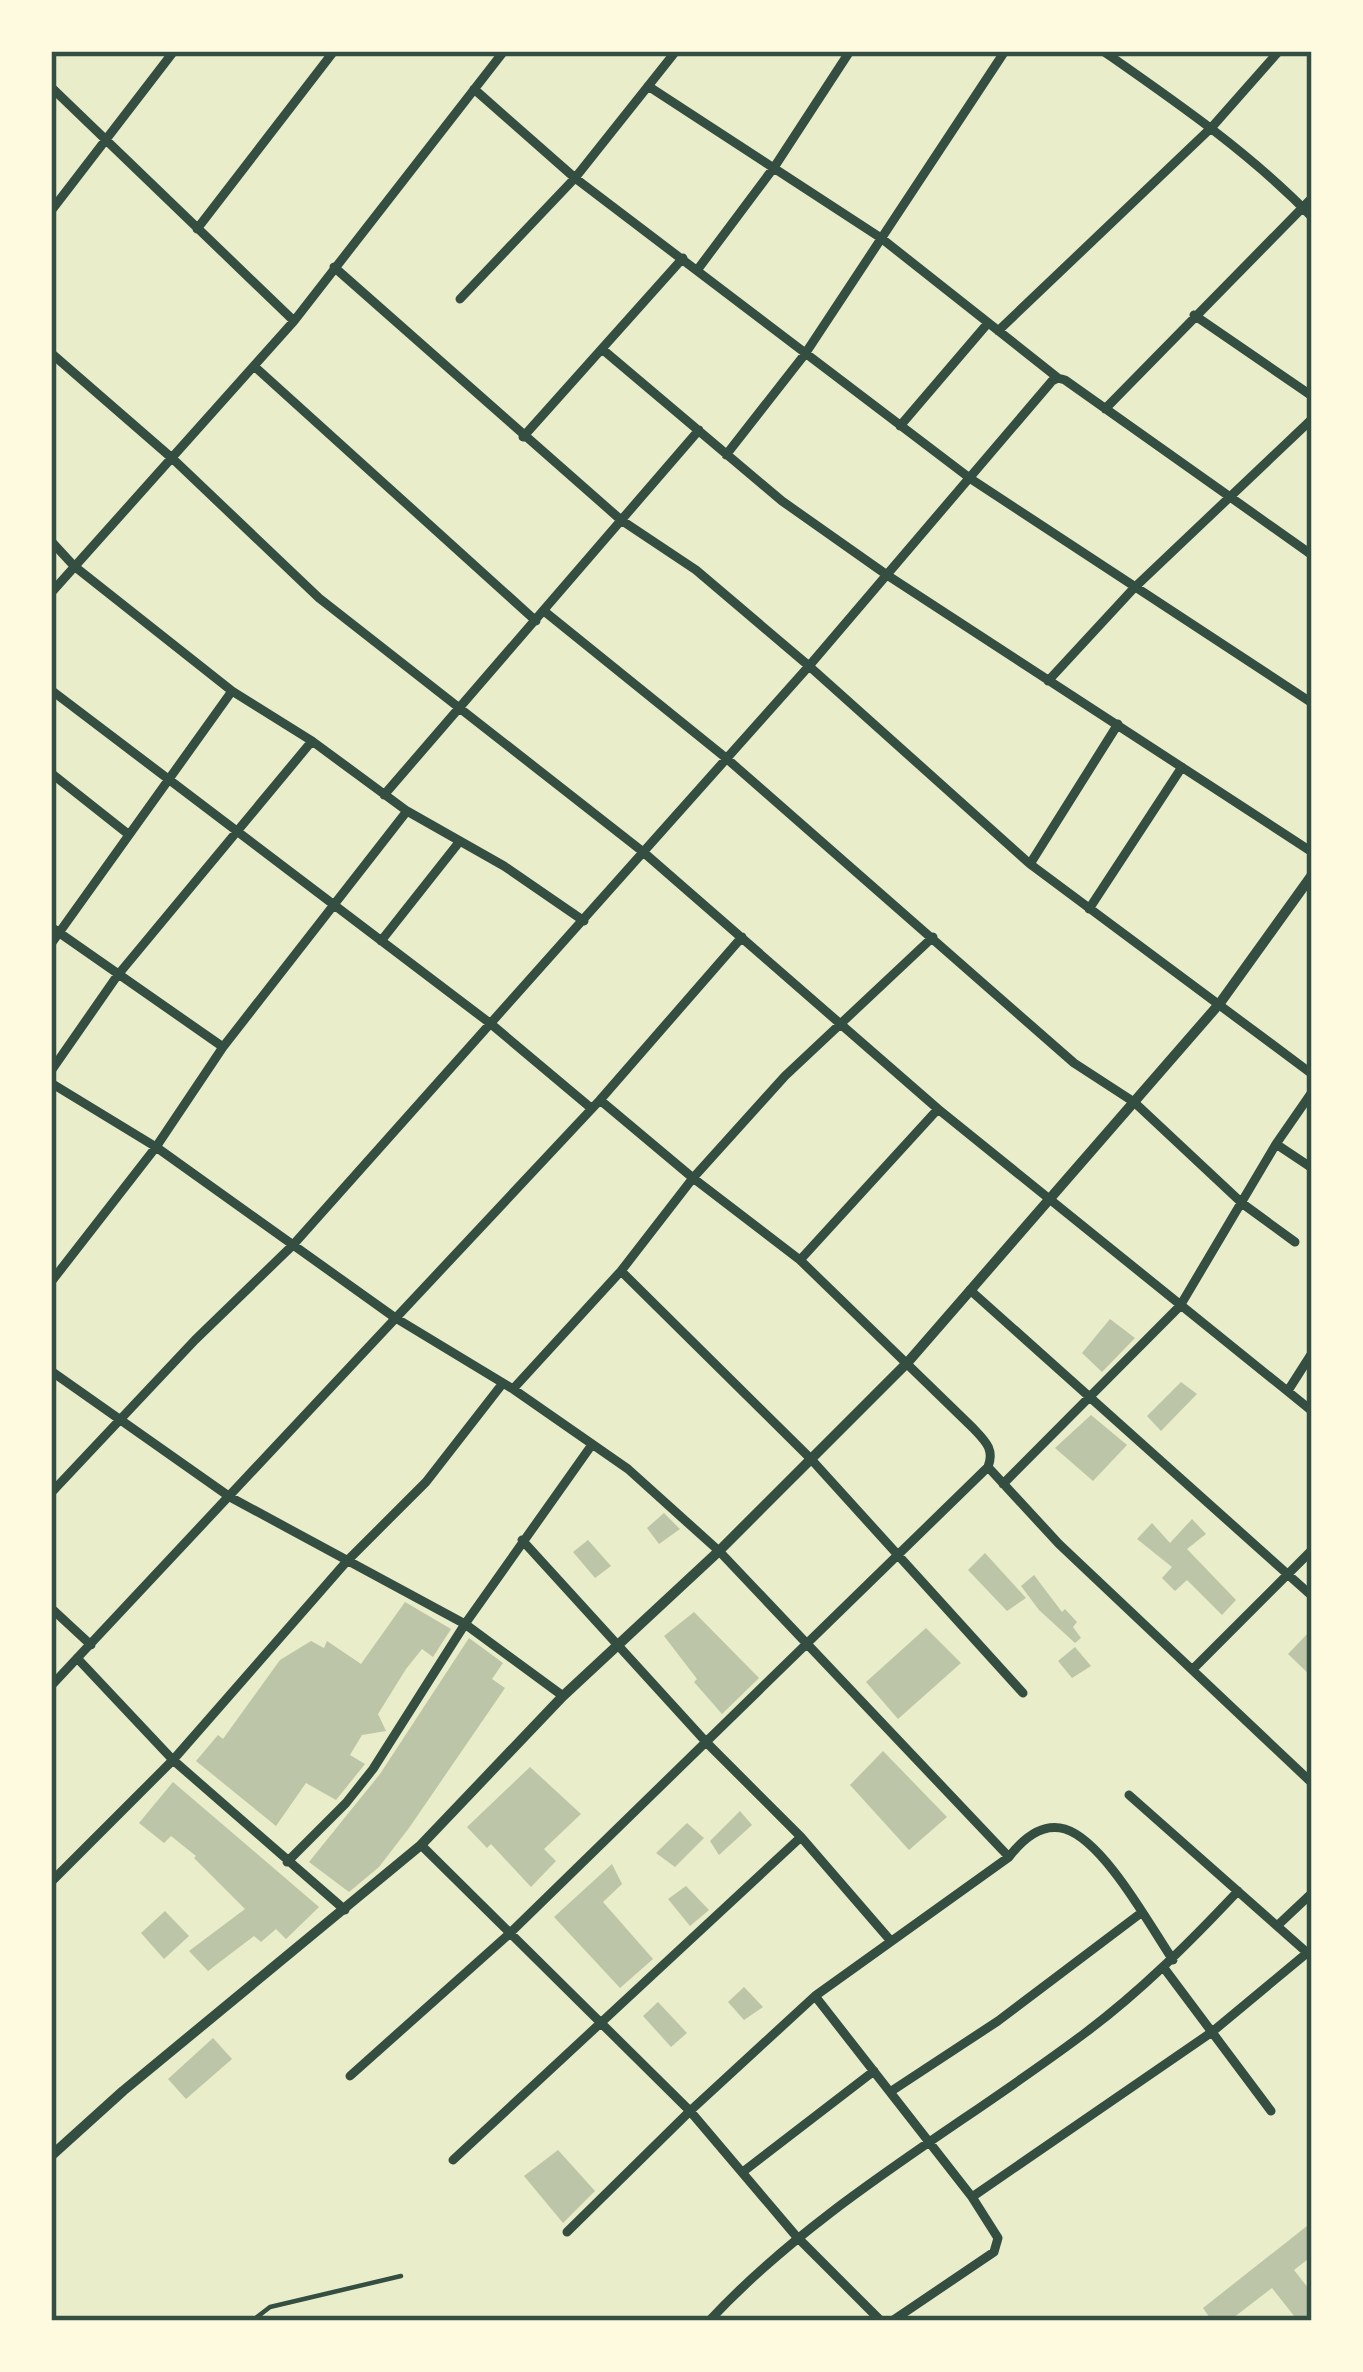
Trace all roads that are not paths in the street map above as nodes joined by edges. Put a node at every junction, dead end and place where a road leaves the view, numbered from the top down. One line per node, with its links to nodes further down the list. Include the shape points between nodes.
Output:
1 (174, 51): 13 (street)
2 (334, 51): 20 (street)
3 (504, 51): 11 (street)
4 (676, 51): 9 (street)
5 (850, 51): 14 (street)
6 (1006, 51): 21 (street)
7 (1103, 51): 12 (street)
8 (1280, 51): 12 (street)
9 (648, 86): 14 (street); 15 (street)
10 (51, 87): 13 (street)
11 (474, 89): 15 (street); 23 (street)
12 (1212, 127): 17 (street); 28 (street)
13 (106, 140): 18 (street); 20 (street)
14 (775, 166): 21 (street); 24 (street)
15 (575, 178): 22 (street); 25 (street)
16 (1312, 198): 17 (street)
17 (1302, 207): 19 (street); 26 (street)
18 (51, 211)
19 (1312, 217)
20 (197, 229): 27 (street)
21 (881, 238): 28 (street); 31 (street)
22 (683, 258): 24 (street); 29 (street)
23 (334, 267): 27 (street); 39 (street)
24 (698, 269): 31 (street)
25 (460, 299)
26 (1194, 315): 34 (street); 35 (street)
27 (294, 321): 32 (street)
28 (993, 327): 33 (street); 37 (street)
29 (602, 349): 38 (street); 39 (street)
30 (51, 353): 41 (street)
31 (805, 355): 37 (street); 40 (street)
32 (254, 366): 41 (street); 52 (street)
33 (1058, 378): 35 (street); 42 (street)
34 (1312, 396)
35 (1105, 409): 43 (street)
36 (1312, 419): 43 (street)
37 (900, 426): 42 (street)
38 (699, 430): 40 (street); 44 (street)
39 (523, 437): 44 (street)
40 (726, 455): 48 (street)
41 (173, 459): 47 (street); 58 (street, via 319,598)
42 (971, 479): 48 (street); 49 (street)
43 (1228, 497): 46 (street); 49 (street)
44 (621, 520): 51 (street); 53 (street, via 696,570)
45 (51, 542): 47 (street)
46 (1312, 555)
47 (74, 566): 50 (street); 56 (street)
48 (887, 575): 53 (street); 54 (street)
49 (1134, 589): 54 (street); 57 (street)
50 (51, 593)
51 (544, 611): 52 (street); 61 (street)
52 (536, 621): 58 (street)
53 (809, 666): 61 (street); 72 (street)
54 (1048, 681): 59 (street)
55 (51, 690): 64 (street)
56 (232, 691): 60 (street); 64 (street)
57 (1312, 703)
58 (460, 708): 65 (street); 70 (street)
59 (1118, 724): 62 (street); 72 (street)
60 (312, 741): 65 (street); 67 (street)
61 (726, 758): 70 (street); 79 (street)
62 (1182, 767): 71 (street); 75 (street)
63 (51, 773): 68 (street)
64 (170, 783): 67 (street); 68 (street)
65 (384, 795): 66 (street)
66 (406, 811): 69 (street); 74 (street)
67 (238, 833): 74 (street); 82 (street)
68 (128, 834): 77 (street)
69 (460, 841): 76 (street); 80 (street)
70 (642, 851): 76 (street); 78 (street)
71 (1312, 852)
72 (1030, 864): 75 (street)
73 (1312, 875): 83 (street)
74 (335, 906): 80 (street); 86 (street)
75 (1089, 909): 83 (street)
76 (584, 921): 84 (street)
77 (55, 930): 81 (street); 82 (street)
78 (742, 937): 85 (street); 92 (street)
79 (933, 938): 85 (street); 91 (street, via 1074,1063)
80 (381, 941): 84 (street)
81 (51, 944)
82 (117, 976): 86 (street); 87 (street)
83 (1220, 1003): 88 (street); 91 (street)
84 (490, 1024): 92 (street); 101 (street)
85 (838, 1025): 93 (street); 97 (street)
86 (223, 1047): 95 (street)
87 (51, 1071)
88 (1312, 1074)
89 (51, 1083): 95 (street)
90 (1312, 1092): 94 (street)
91 (1134, 1102): 98 (street); 99 (street)
92 (595, 1104): 97 (street); 107 (street)
93 (938, 1109): 98 (street); 102 (street)
94 (1276, 1144): 96 (street); 99 (street)
95 (156, 1147): 101 (street); 104 (street)
96 (1312, 1168)
97 (693, 1178): 102 (street); 103 (street)
98 (1052, 1198): 105 (street); 106 (street)
99 (1243, 1204): 100 (street); 106 (street)
100 (1295, 1242)
101 (292, 1245): 107 (street); 115 (street)
102 (800, 1260): 109 (street)
103 (621, 1270): 111 (street); 117 (street)
104 (51, 1282)
105 (970, 1291): 109 (street); 113 (street)
106 (1180, 1306): 112 (street); 113 (street)
107 (394, 1316): 111 (street); 121 (street)
108 (1312, 1353): 112 (street)
109 (908, 1362): 117 (street); 118 (street, via 989,1445)
110 (51, 1371): 115 (street)
111 (508, 1386): 116 (street); 126 (street)
112 (1289, 1389): 114 (street)
113 (1088, 1399): 119 (street); 127 (street)
114 (1312, 1411)
115 (118, 1421): 120 (street); 121 (street)
116 (592, 1446): 122 (street); 124 (street)
117 (810, 1458): 124 (street); 125 (street)
118 (988, 1467): 119 (street); 125 (street)
119 (1004, 1484): 135 (street)
120 (51, 1493)
121 (230, 1497): 126 (street); 133 (street)
122 (523, 1540): 130 (street); 132 (street)
123 (1312, 1550): 127 (street)
124 (718, 1551): 131 (street); 132 (street)
125 (901, 1554): 131 (street); 137 (street)
126 (347, 1561): 130 (street); 140 (street)
127 (1288, 1573): 128 (street); 135 (street)
128 (1312, 1596)
129 (51, 1608): 133 (street)
130 (466, 1624): 138 (street); 146 (street, via 373,1769)
131 (806, 1643): 139 (street); 145 (street)
132 (618, 1645): 138 (street); 139 (street)
133 (91, 1646): 134 (street)
134 (77, 1658): 136 (street); 140 (street)
135 (1193, 1669): 141 (street)
136 (51, 1686)
137 (1023, 1694)
138 (563, 1696): 144 (street)
139 (707, 1743): 143 (street); 153 (street)
140 (173, 1760): 146 (street); 147 (street)
141 (1312, 1784)
142 (1129, 1795): 148 (street)
143 (800, 1837): 154 (street); 158 (street)
144 (422, 1845): 150 (street); 153 (street)
145 (1009, 1857): 151 (street, via 1041,1829 1062,1828 1085,1840); 154 (street)
146 (287, 1862): 150 (street)
147 (51, 1882)
148 (1238, 1891): 152 (street); 156 (street)
149 (1312, 1893): 152 (street)
150 (345, 1910): 166 (street)
151 (1141, 1913): 156 (street); 162 (street)
152 (1278, 1925): 155 (street)
153 (509, 1934): 158 (street); 161 (street)
154 (890, 1940): 157 (street)
155 (1309, 1955): 159 (street)
156 (1169, 1964): 159 (street); 165 (street)
157 (815, 1996): 160 (street); 164 (street)
158 (600, 2024): 164 (street); 167 (street)
159 (1212, 2032): 163 (street); 169 (street)
160 (874, 2071): 162 (street); 168 (street)
161 (350, 2076)
162 (890, 2092): 165 (street)
163 (1271, 2110)
164 (690, 2111): 168 (street); 170 (street)
165 (930, 2144): 169 (street); 171 (street)
166 (51, 2156)
167 (453, 2160)
168 (744, 2171): 171 (street)
169 (972, 2198): 176 (street, via 998,2238 994,2252)
170 (567, 2232)
171 (796, 2236): 174 (street); 175 (street)
172 (401, 2276): 173 (lane, via 270,2307)
173 (252, 2321)
174 (709, 2321)
175 (881, 2321)
176 (892, 2321)

